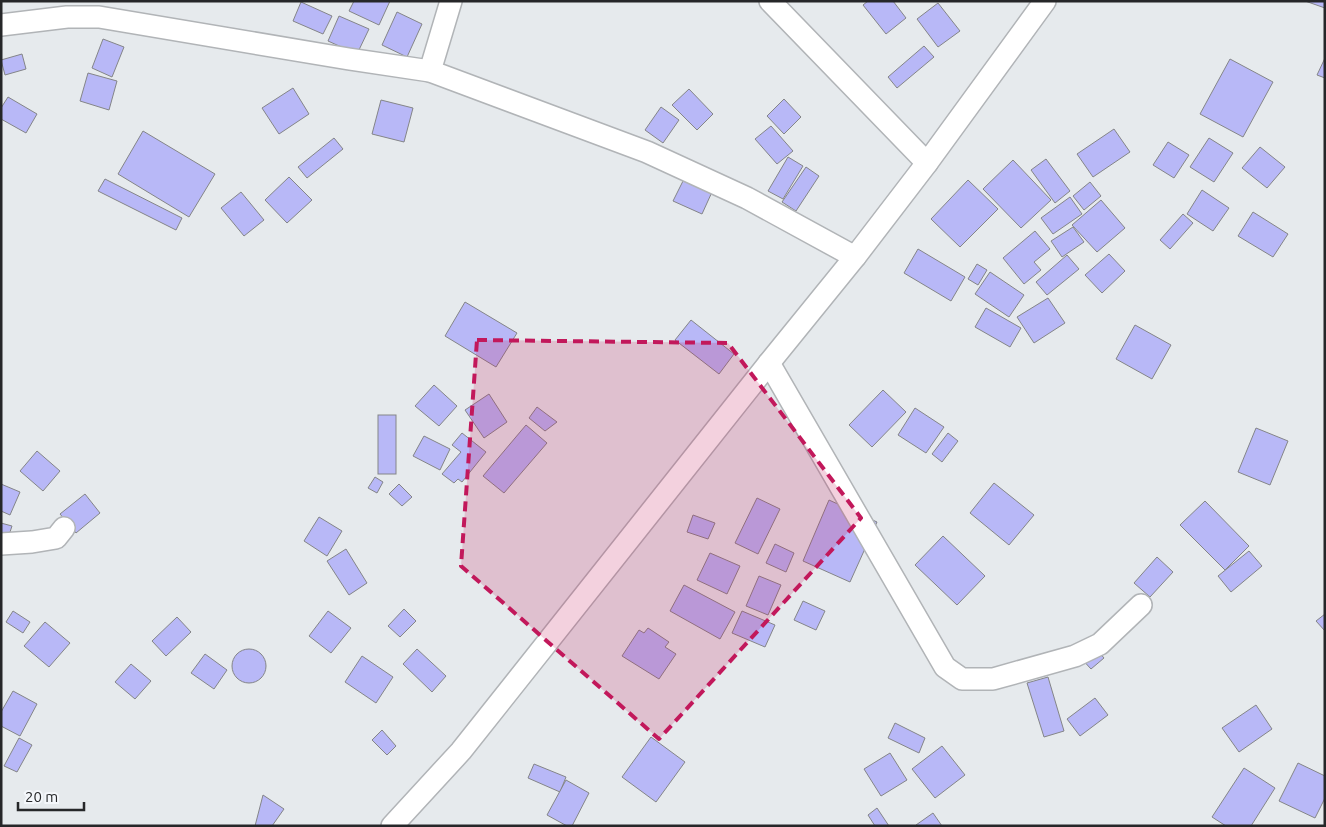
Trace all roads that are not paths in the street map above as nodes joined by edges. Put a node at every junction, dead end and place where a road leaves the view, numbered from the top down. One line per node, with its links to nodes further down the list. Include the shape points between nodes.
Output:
1 (451, 1): 6 (street)
2 (770, 1): 7 (street)
3 (1044, 1): 7 (street)
4 (100, 9): 5 (street, via 67,17); 6 (street, via 348,59)
5 (1, 25)
6 (430, 71): 8 (street, via 647,152 747,198)
7 (927, 163): 8 (street)
8 (855, 257): 9 (street)
9 (769, 363): 12 (street, via 945,667 956,675 993,679 1075,656 1100,644); 13 (street, via 462,751)
10 (64, 528): 11 (street, via 56,538)
11 (1, 544)
12 (1141, 605)
13 (399, 825)

